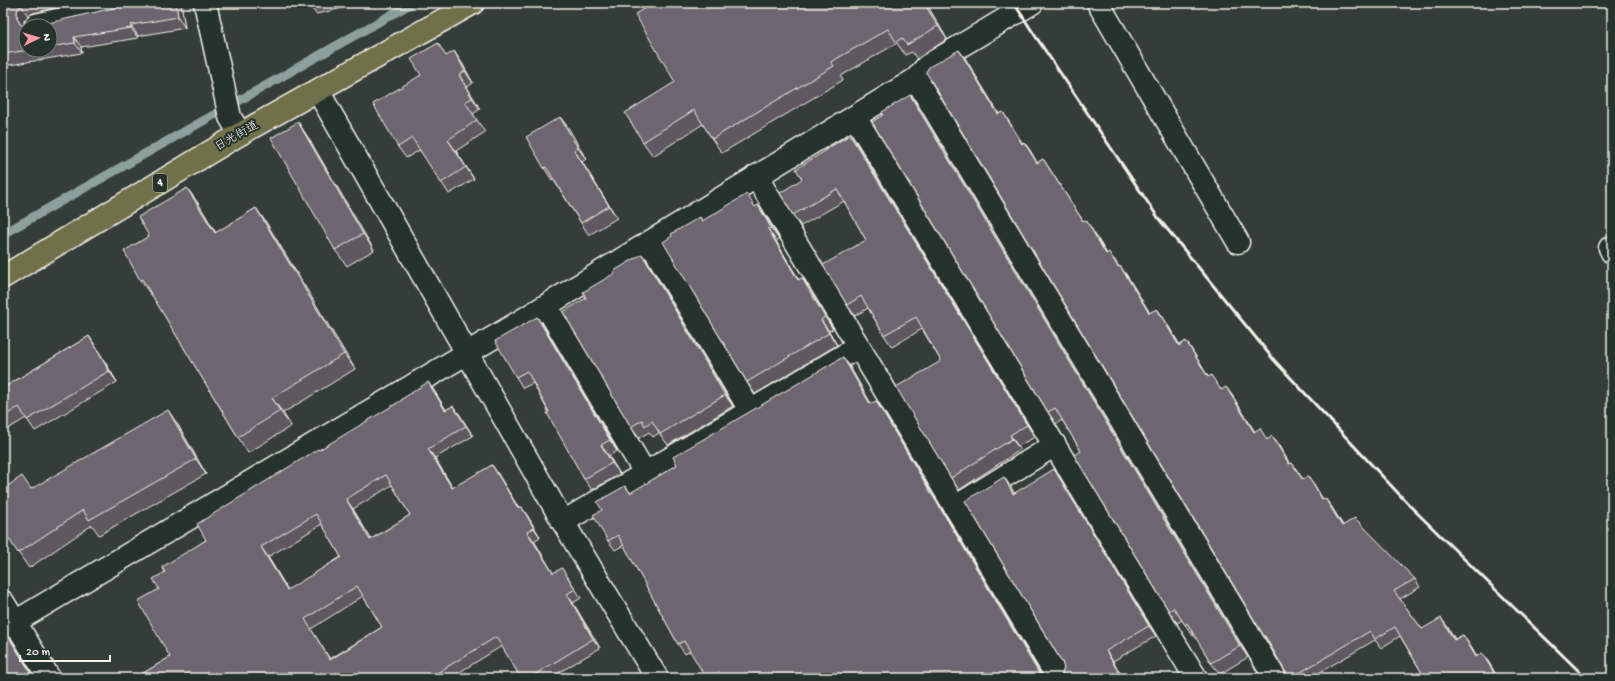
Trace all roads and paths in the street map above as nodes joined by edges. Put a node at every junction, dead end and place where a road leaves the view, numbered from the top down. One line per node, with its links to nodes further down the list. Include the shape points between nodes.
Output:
1 (130, 3): 6 (street)
2 (205, 3): 10 (street, via 230,117)
3 (473, 3): 8 (highway, 日光街道 / 4)
4 (1032, 3): 7 (street, via 927,66)
5 (1098, 3): 13 (street)
6 (58, 20)
7 (916, 79): 9 (street); 29 (street)
8 (318, 91): 10 (highway, 日光街道 / 4); 17 (street)
9 (855, 116): 11 (street); 19 (street)
10 (240, 134): 14 (highway, 日光街道 / 4)
11 (756, 176): 12 (street); 16 (street)
12 (650, 242): 15 (street); 18 (street)
13 (1238, 242)
14 (3, 277)
15 (546, 306): 17 (street); 20 (street)
16 (858, 347): 18 (street); 21 (street)
17 (466, 353): 22 (street); 24 (street)
18 (750, 410): 20 (street)
19 (1055, 445): 21 (street); 28 (street)
20 (645, 473): 22 (street)
21 (955, 507): 27 (street)
22 (564, 522): 26 (street)
23 (3, 602): 24 (street)
24 (9, 626): 25 (street)
25 (49, 678)
26 (657, 678)
27 (1058, 678)
28 (1196, 678)
29 (1275, 678)

